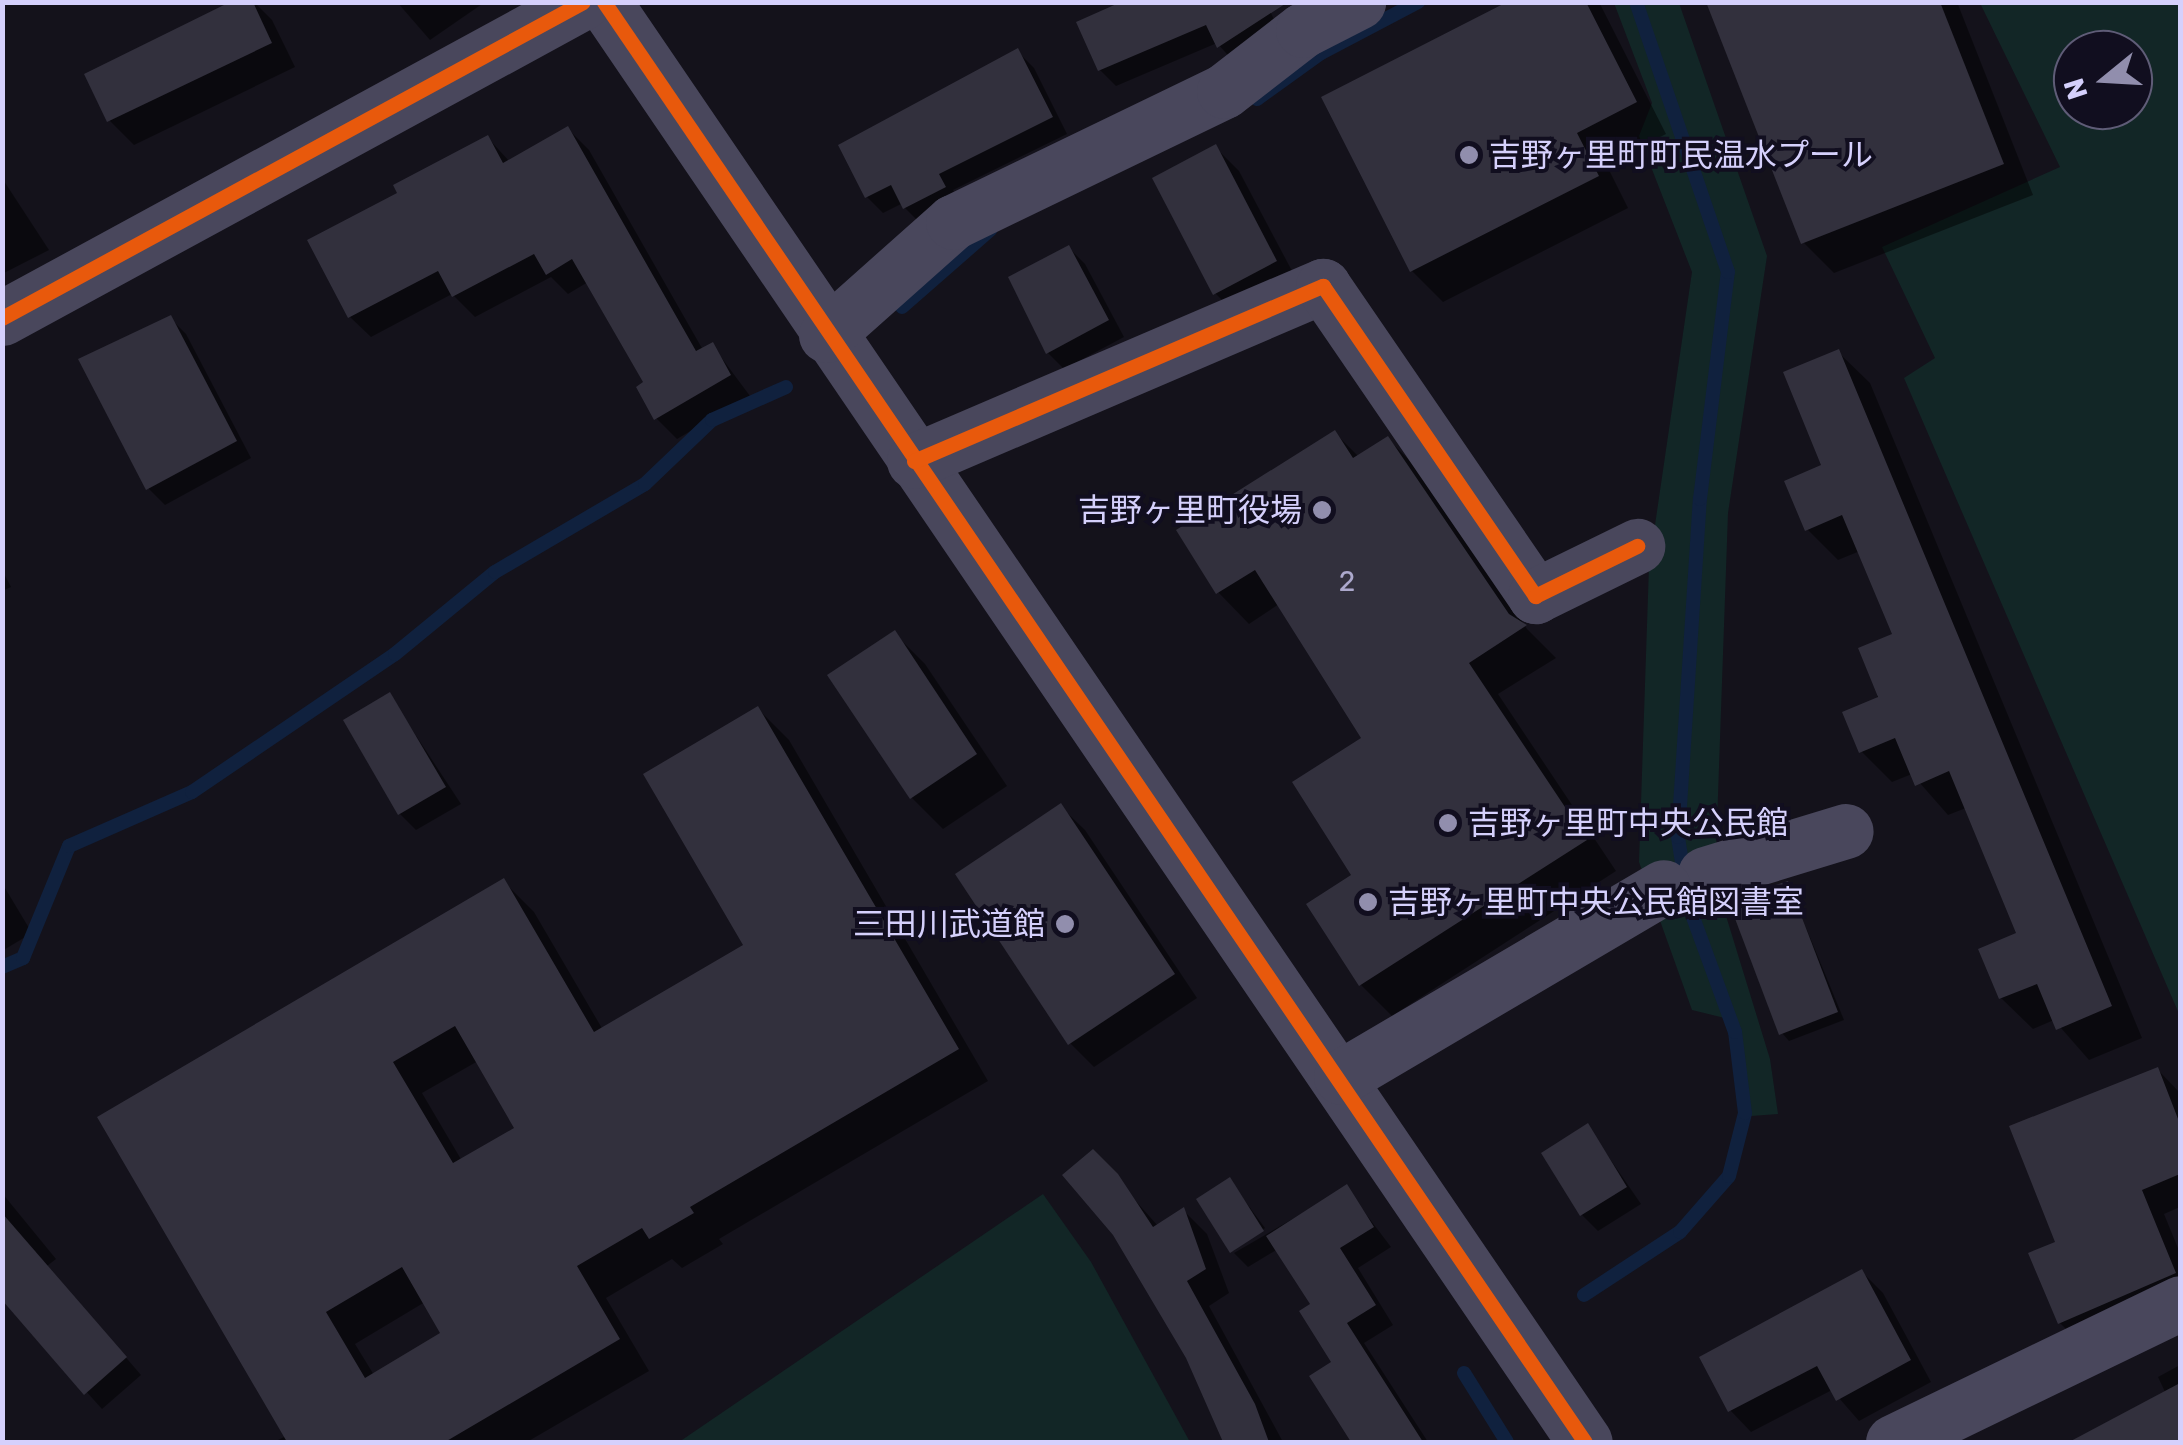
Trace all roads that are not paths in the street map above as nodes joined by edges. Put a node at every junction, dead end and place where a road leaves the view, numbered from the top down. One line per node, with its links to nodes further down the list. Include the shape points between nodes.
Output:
1 (583, 2): 4 (street)
2 (604, 2): 5 (street)
3 (1358, 2): 5 (street, via 1303,30 1224,90 953,222)
4 (2, 318)
5 (826, 336): 6 (street)
6 (914, 461): 7 (street, via 1323,286 1534,596); 9 (street)
7 (1637, 546)
8 (1846, 830): 9 (street, via 1684,881)
9 (1341, 1077): 11 (street)
10 (2180, 1303): 12 (street)
11 (1585, 1442)
12 (1893, 1442)

